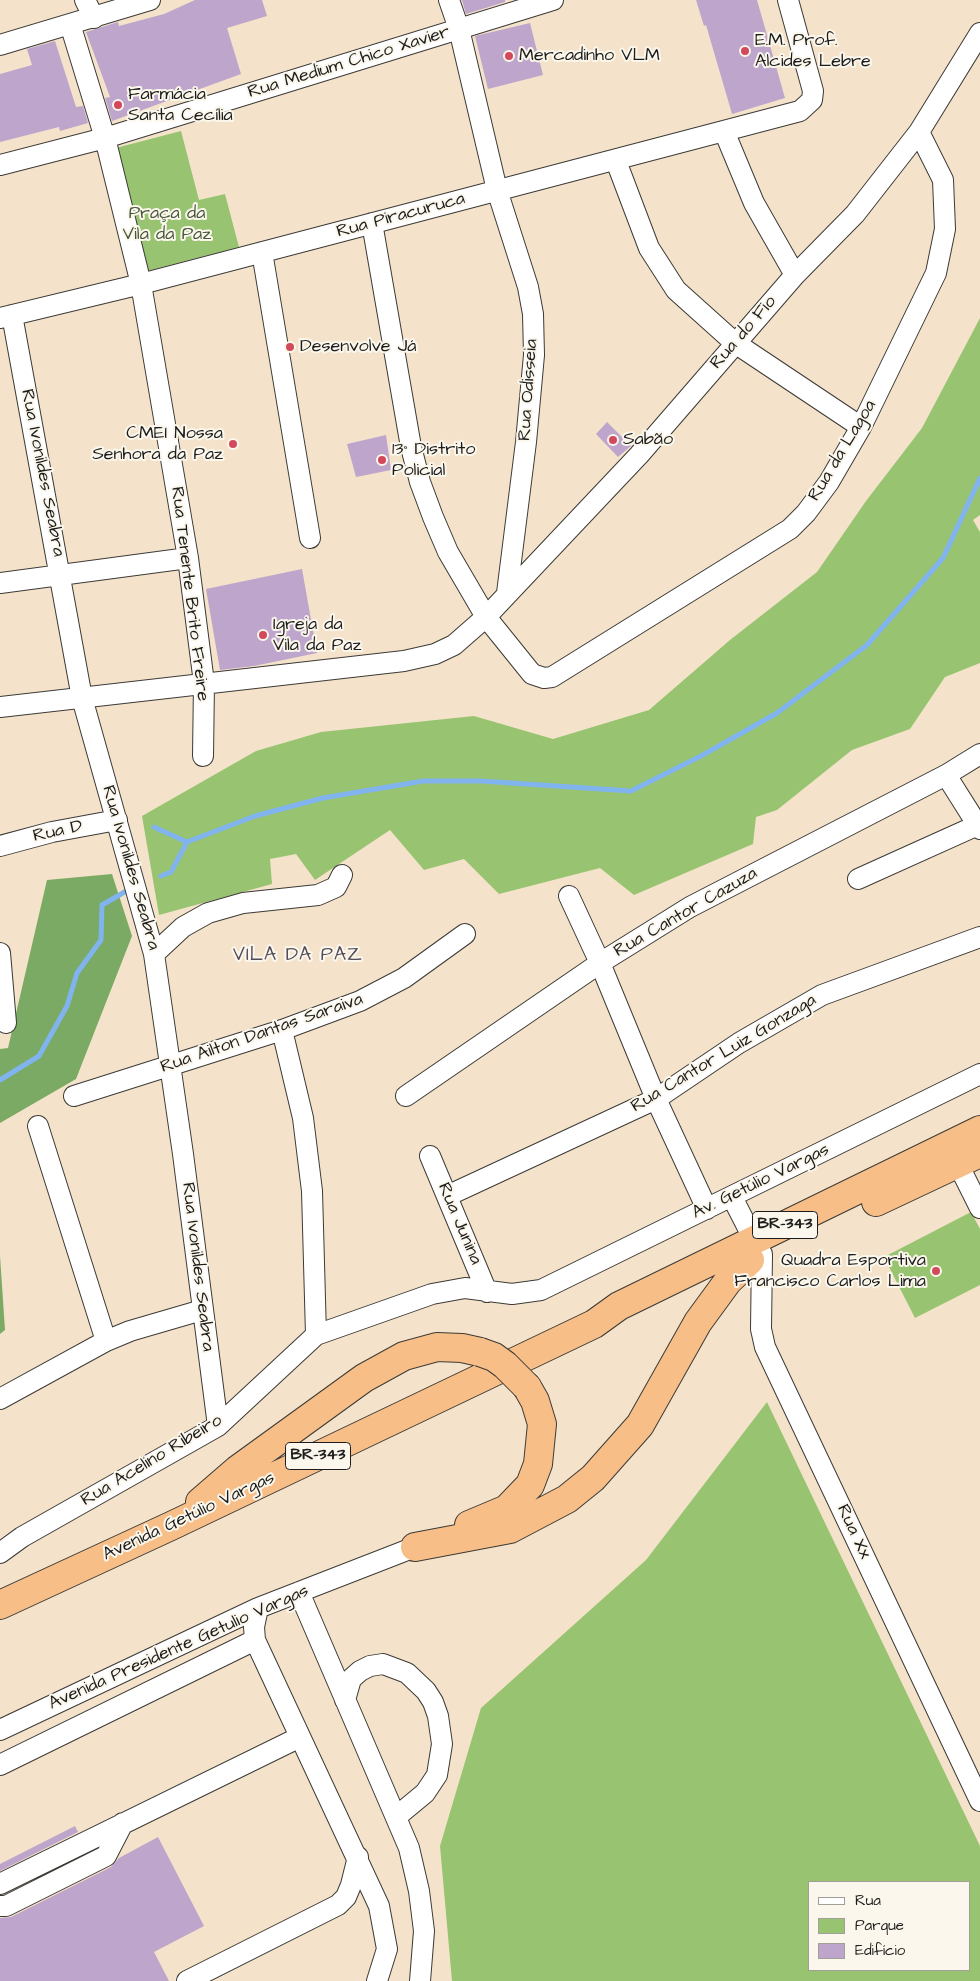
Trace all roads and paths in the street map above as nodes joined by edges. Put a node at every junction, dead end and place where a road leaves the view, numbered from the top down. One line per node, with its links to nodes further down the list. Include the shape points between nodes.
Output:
1 (85, 0): 6 (street)
2 (150, 0): 6 (street)
3 (450, 0): 8 (street, Rua Odisseia)
4 (553, 0): 8 (street, Rua Medium Chico Xavier)
5 (788, 0): 11 (street, Rua Piracuruca, via 813,90 812,100 800,111)
6 (94, 18): 7 (street)
7 (70, 24): 10 (street); 13 (street, Rua Tenente Brito Freire)
8 (459, 29): 13 (street, Rua Medium Chico Xavier); 16 (street, Rua Odisseia)
9 (980, 33): 12 (street, Rua do Fio)
10 (0, 45)
11 (724, 131): 14 (street, Rua Piracuruca); 19 (street, via 754,202)
12 (920, 132): 19 (street, Rua do Fio, via 854,214); 23 (street, Rua da Lagoa, via 943,180 944,229 939,256 930,289)
13 (105, 138): 15 (street, Rua Medium Chico Xavier); 20 (street, Rua Tenente Brito Freire)
14 (616, 161): 16 (street, Rua Piracuruca); 22 (street, via 649,248 676,290)
15 (0, 165)
16 (497, 190): 17 (street, Rua Piracuruca); 28 (street, Rua Odisseia, via 528,287 533,314 534,355 526,442)
17 (372, 223): 18 (street, Rua Piracuruca); 29 (street, Rua da Lagoa, via 420,482 448,552)
18 (262, 252): 20 (street, Rua Piracuruca); 24 (street)
19 (795, 274): 22 (street, Rua do Fio)
20 (140, 284): 21 (street, Rua Piracuruca); 25 (street, Rua Tenente Brito Freire)
21 (6, 316): 26 (street, Rua Ivonildes Seabra)
22 (735, 344): 23 (street); 28 (street, Rua do Fio, via 639,455)
23 (861, 427): 29 (street, Rua da Lagoa, via 829,482 790,529 564,671 544,678 532,674)
24 (310, 538)
25 (188, 558): 26 (street); 30 (street, Rua Tenente Brito Freire)
26 (60, 575): 27 (street); 31 (street, Rua Ivonildes Seabra)
27 (0, 583)
28 (507, 593): 29 (street, Rua do Fio)
29 (486, 617): 30 (street, Rua do Fio, via 454,644 435,654 404,661)
30 (204, 683): 31 (street, Rua do Fio); 34 (street, Rua Tenente Brito Freire)
31 (82, 698): 32 (street, Rua do Fio); 36 (street, Rua Ivonildes Seabra)
32 (0, 707)
33 (980, 754): 35 (street, Rua Cantor Cazuza)
34 (203, 756)
35 (946, 775): 37 (street); 46 (street, Rua Cantor Cazuza, via 690,907)
36 (116, 820): 38 (street, Rua D); 45 (street, Rua Ivonildes Seabra)
37 (979, 826): 40 (street)
38 (0, 846)
39 (342, 875): 45 (street, via 336,887 318,896 243,903 208,913 183,927)
40 (858, 879)
41 (569, 896): 46 (street)
42 (465, 934): 48 (street, Rua Ailton Dantas Saraiva, via 404,978 360,1001)
43 (980, 937): 53 (street, Rua Cantor Luiz Gonzaga, via 822,995 739,1043)
44 (0, 953): 47 (street)
45 (154, 954): 49 (street, Rua Ivonildes Seabra)
46 (600, 963): 52 (street, Rua Cantor Cazuza); 53 (street)
47 (6, 1022)
48 (282, 1030): 49 (street, Rua Ailton Dantas Saraiva); 65 (street, via 303,1118 312,1191)
49 (170, 1067): 51 (street, Rua Ailton Dantas Saraiva); 64 (street, Rua Ivonildes Seabra)
50 (980, 1074): 59 (street, Av. Getúlio Vargas)
51 (74, 1096)
52 (406, 1096)
53 (656, 1099): 58 (street, Rua Cantor Luiz Gonzaga); 61 (street)
54 (38, 1126): 66 (street)
55 (980, 1130): 62 (highway, Avenida Getúlio Vargas / BR-343)
56 (430, 1156): 58 (street, Rua Junina)
57 (969, 1158): 60 (street); 62 (highway, Avenida Getúlio Vargas / BR-343)
58 (447, 1196): 63 (street, Rua Junina)
59 (732, 1197): 61 (street, Av. Getúlio Vargas); 62 (street)
60 (980, 1208)
61 (707, 1209): 63 (street, Av. Getúlio Vargas, via 541,1290 512,1294)
62 (756, 1251): 69 (highway, Avenida Getúlio Vargas / BR-343, via 626,1320 594,1324); 70 (highway, via 728,1281 698,1322 640,1425 593,1478 567,1500 510,1530); 82 (street, Rua Xx, via 765,1347)
63 (487, 1292): 65 (street, Av. Getúlio Vargas, via 465,1288 432,1294)
64 (202, 1310): 66 (street); 68 (street, Rua Ivonildes Seabra)
65 (316, 1335): 68 (street, Rua Acelino Ribeiro)
66 (106, 1341): 67 (street)
67 (0, 1399)
68 (218, 1426): 71 (street, Rua Acelino Ribeiro, via 22,1537)
69 (171, 1526): 70 (highway, bridge, via 237,1470 364,1378 404,1356 437,1347 462,1348 494,1357 526,1387 535,1401 542,1424 538,1464 530,1485 507,1510); 73 (highway, Avenida Getúlio Vargas / BR-343)
70 (415, 1547): 72 (street, Avenida Presidente Getulio Vargas)
71 (0, 1553)
72 (299, 1592): 74 (street, Avenida Presidente Getulio Vargas); 78 (street)
73 (0, 1604)
74 (258, 1608): 75 (street); 76 (street, Avenida Presidente Getulio Vargas)
75 (255, 1640): 77 (street); 80 (street)
76 (126, 1670): 77 (street); 79 (street, Avenida Presidente Getulio Vargas)
77 (139, 1696): 81 (street)
78 (345, 1700): 83 (street); 83 (street, via 351,1679 370,1666 383,1664 407,1673 433,1702 442,1744 436,1776 424,1793)
79 (0, 1730)
80 (300, 1737): 84 (street); 85 (street)
81 (0, 1765)
82 (980, 1801)
83 (396, 1817): 90 (street, via 409,1848 419,1890 424,1931)
84 (123, 1823): 86 (street); 87 (street, via 106,1856 6,1906)
85 (358, 1858): 88 (street, via 352,1885 338,1905); 89 (street, via 385,1928 387,1949)
86 (0, 1884)
87 (0, 1906)
88 (187, 1981)
89 (377, 1981)
90 (420, 1981)

